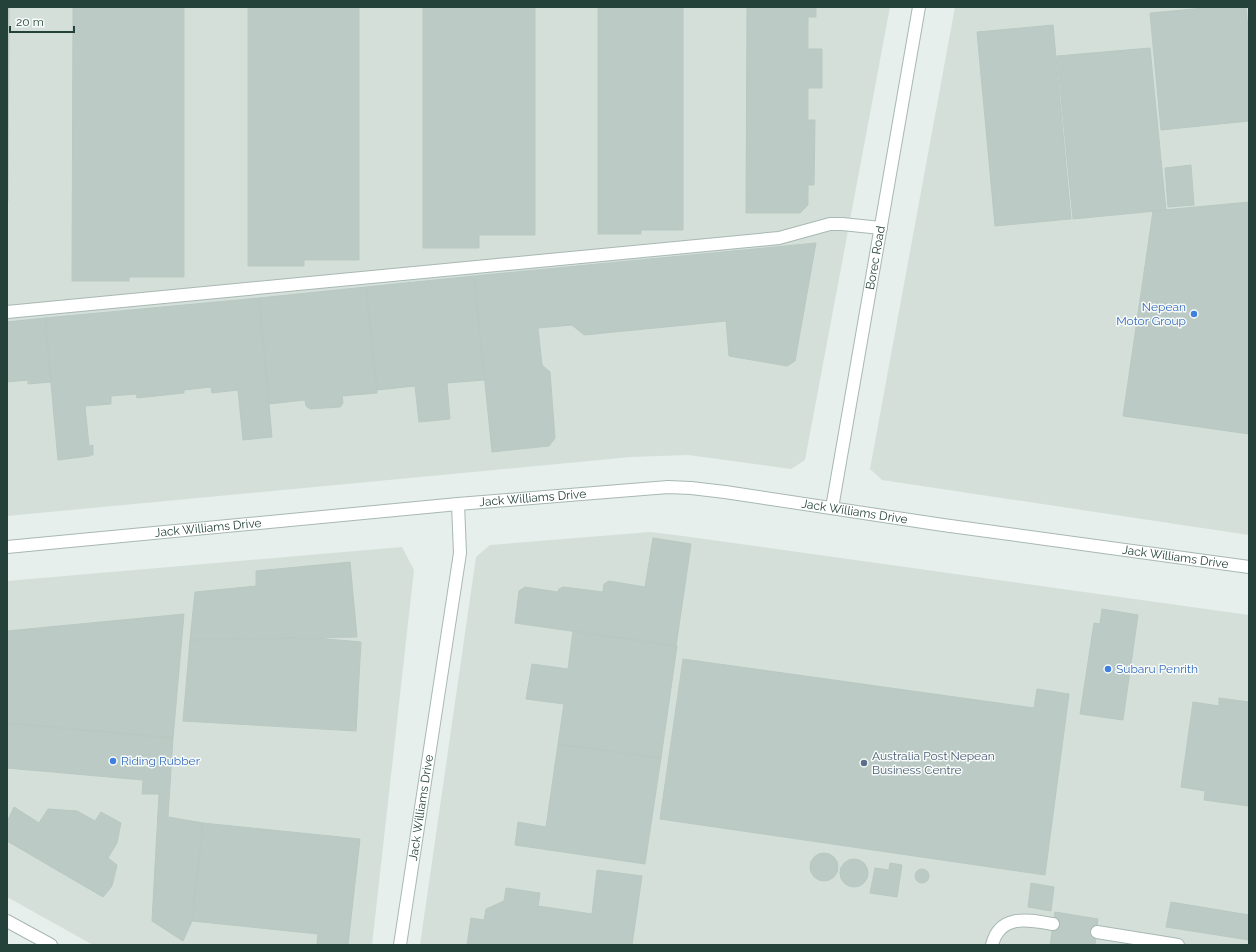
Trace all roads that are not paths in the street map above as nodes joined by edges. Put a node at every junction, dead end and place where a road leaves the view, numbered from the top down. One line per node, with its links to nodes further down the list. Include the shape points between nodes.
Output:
1 (919, 7): 2 (street, Borec Road)
2 (881, 228): 3 (street, via 830,224 779,238); 5 (street, Borec Road)
3 (7, 312)
4 (458, 504): 5 (street, Jack Williams Drive, via 668,487 725,492); 6 (street, Jack Williams Drive); 12 (street, Jack Williams Drive, via 460,553)
5 (832, 508): 7 (street, Jack Williams Drive)
6 (7, 547)
7 (1249, 567)
8 (7, 921): 11 (street)
9 (1053, 924): 13 (street, via 1027,920 1013,921 997,933)
10 (1097, 932): 14 (street)
11 (50, 945)
12 (400, 945)
13 (992, 945)
14 (1178, 945)

